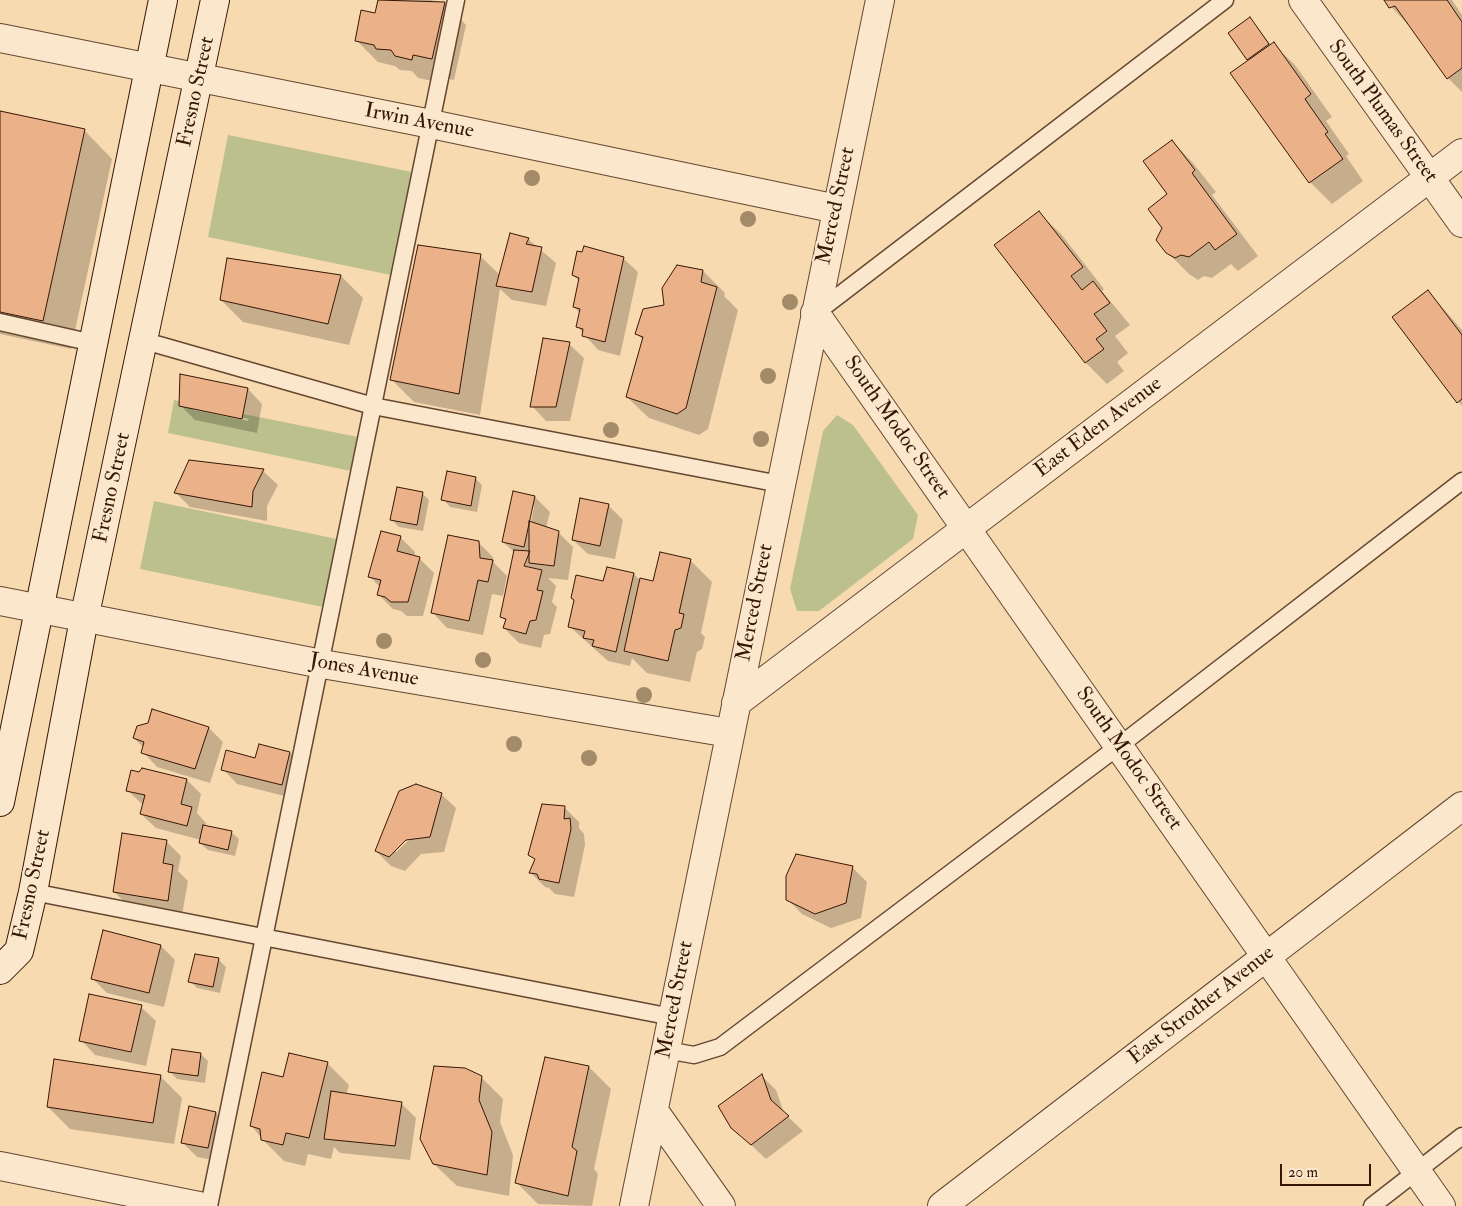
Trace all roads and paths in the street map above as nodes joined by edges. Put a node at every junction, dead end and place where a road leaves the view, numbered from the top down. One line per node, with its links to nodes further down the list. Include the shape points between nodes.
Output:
1 (163, 0): 8 (street)
2 (215, 0): 9 (street, Fresno Street)
3 (456, 0): 10 (lane)
4 (880, 0): 13 (street, Merced Street)
5 (1225, 0): 15 (lane)
6 (1303, 0): 12 (street, South Plumas Street)
7 (0, 38): 8 (street, Irwin Avenue)
8 (148, 68): 9 (street, Irwin Avenue); 18 (street)
9 (200, 78): 10 (street, Irwin Avenue); 17 (street, Fresno Street)
10 (431, 124): 13 (street, Irwin Avenue); 19 (lane)
11 (1462, 153): 12 (street, East Eden Avenue)
12 (1430, 178): 14 (street, South Plumas Street); 22 (street, East Eden Avenue)
13 (837, 209): 15 (street, Merced Street)
14 (1462, 223)
15 (815, 313): 21 (street, Merced Street); 22 (street, South Modoc Street)
16 (0, 322): 18 (lane)
17 (145, 342): 19 (lane); 25 (street, Fresno Street)
18 (93, 343): 24 (street)
19 (373, 406): 21 (lane); 26 (lane)
20 (1462, 481): 29 (lane)
21 (780, 484): 27 (street, Merced Street)
22 (966, 528): 27 (street, East Eden Avenue); 29 (street, South Modoc Street)
23 (0, 601): 24 (street, Jones Avenue)
24 (39, 609): 25 (street, Jones Avenue); 30 (street)
25 (84, 619): 26 (street, Jones Avenue); 32 (street, Fresno Street)
26 (322, 664): 28 (street, Jones Avenue); 33 (lane)
27 (736, 703): 28 (street, Merced Street)
28 (729, 733): 36 (street, Merced Street)
29 (1119, 746): 34 (street, South Modoc Street); 37 (lane, via 720,1047 694,1055)
30 (0, 802)
31 (1462, 806): 34 (street, East Strother Avenue)
32 (33, 892): 33 (lane); 35 (street, Fresno Street, via 19,951)
33 (264, 939): 36 (lane); 43 (lane)
34 (1267, 956): 41 (street, South Modoc Street); 46 (street, East Strother Avenue)
35 (0, 970)
36 (672, 1017): 37 (street, Merced Street)
37 (666, 1050): 38 (street, Merced Street)
38 (654, 1111): 44 (street, Merced Street); 45 (street)
39 (1462, 1136): 41 (lane)
40 (0, 1166): 42 (street)
41 (1417, 1171): 47 (lane); 48 (street, South Modoc Street)
42 (199, 1206)
43 (209, 1206)
44 (634, 1206)
45 (721, 1206)
46 (942, 1206)
47 (1372, 1206)
48 (1441, 1206)

